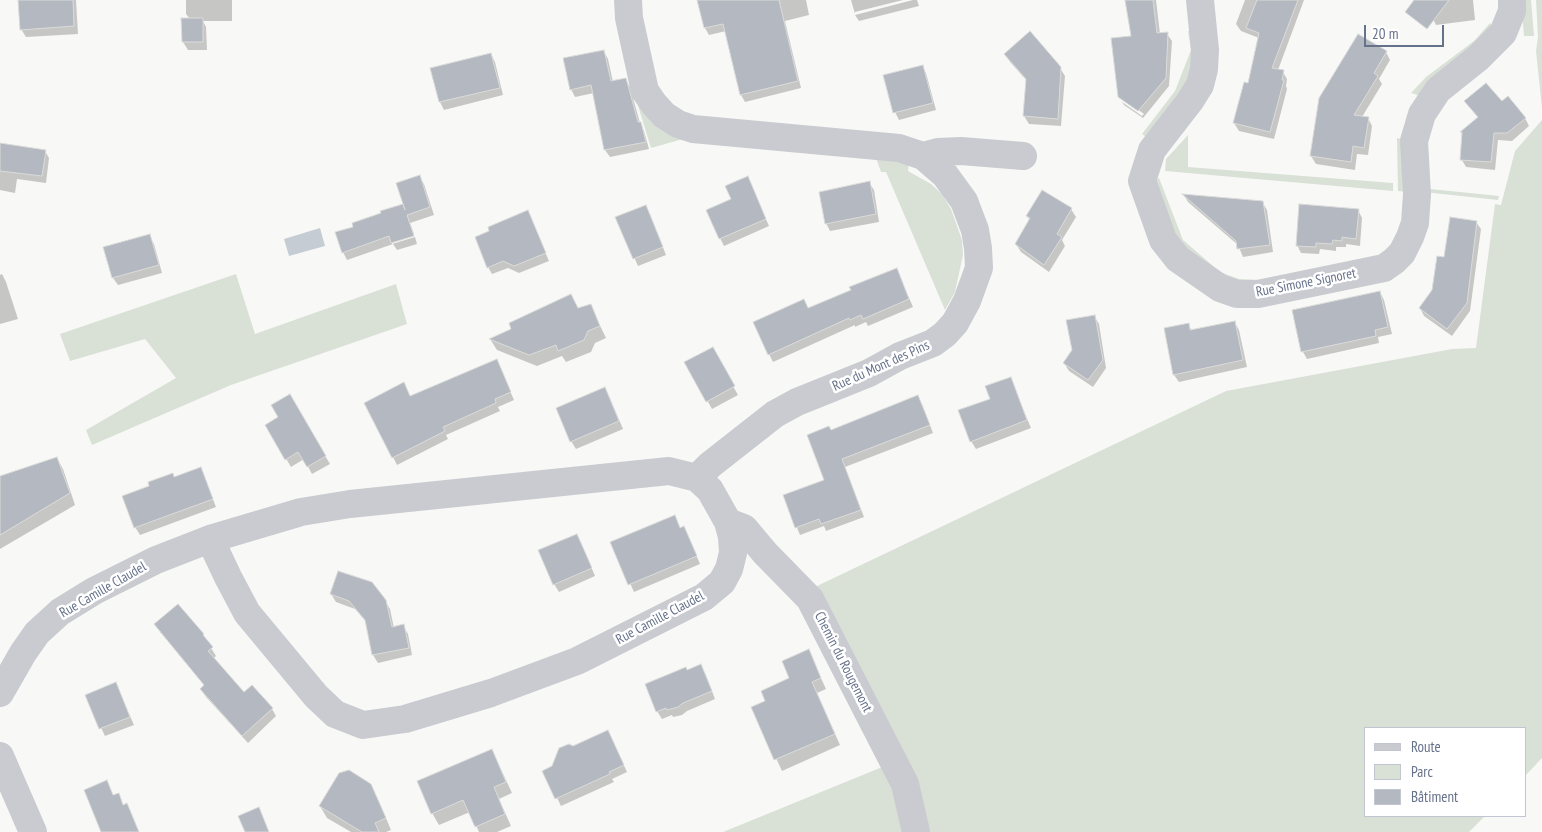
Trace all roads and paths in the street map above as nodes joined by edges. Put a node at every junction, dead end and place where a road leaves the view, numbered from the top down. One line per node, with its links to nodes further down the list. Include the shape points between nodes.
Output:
1 (628, 0): 4 (street, Rue du Mont des Pins, via 645,91 659,110 678,124 693,129 899,148)
2 (1200, 0): 3 (street, Rue Simone Signoret, via 1205,50 1200,84 1152,150 1142,181 1163,240 1178,259 1220,288 1237,294 1258,294 1384,268 1402,253 1415,223 1414,141 1422,114 1438,90 1503,33 1512,11)
3 (1512, 0)
4 (923, 156): 5 (street, Rue du Mont des Pins, via 961,151); 6 (street, Rue du Mont des Pins, via 945,175 964,201 975,230 979,268 968,301 955,323 933,344 775,414)
5 (1023, 156)
6 (697, 478): 7 (street, Rue Camille Claudel, via 710,490); 8 (street, Rue Camille Claudel, via 669,471 350,504 302,512)
7 (728, 522): 8 (street, Rue Camille Claudel, via 733,554 729,569 722,582 704,597 577,661 508,687 405,719 363,724 335,714 316,696 247,614); 12 (street, Chemin du Rougemont, via 744,528 810,599 905,784)
8 (210, 539): 9 (street, Rue Camille Claudel, via 156,560 60,612 37,633)
9 (0, 693)
10 (0, 756): 11 (street)
11 (32, 832)
12 (916, 832)

